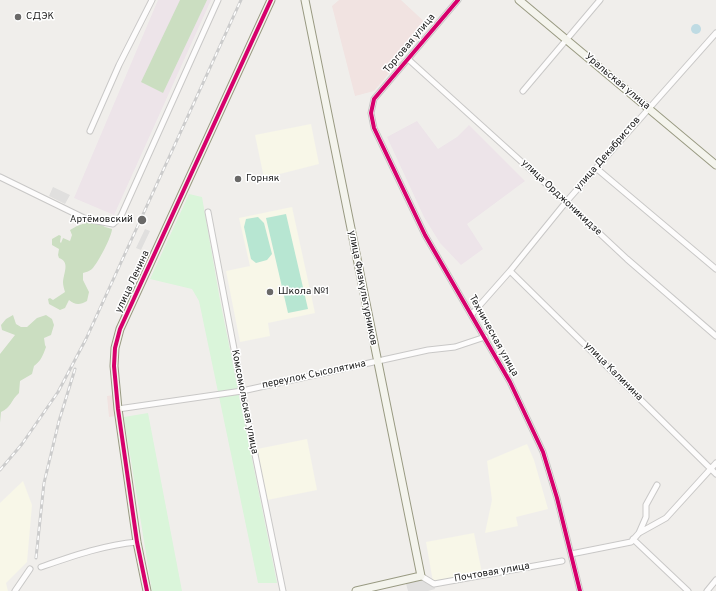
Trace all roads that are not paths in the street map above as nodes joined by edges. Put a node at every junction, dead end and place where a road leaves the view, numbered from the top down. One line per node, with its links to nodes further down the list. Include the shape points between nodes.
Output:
1 (152, 0): 14 (street)
2 (218, 0): 17 (street, via 121,216 113,224 86,219)
3 (271, 0): 27 (street, улица Ленина, via 120,329 114,366)
4 (305, 0): 25 (street, улица Физкультурников)
5 (458, 0): 10 (street, Торговая улица)
6 (519, 0): 9 (street, Уральская улица)
7 (600, 0): 9 (street)
8 (716, 33): 13 (street, улица Декабристов)
9 (566, 40): 11 (street); 13 (street, Уральская улица)
10 (408, 59): 12 (street, Торговая улица); 18 (street, улица Орджоникидзе)
11 (523, 91)
12 (374, 98): 22 (street, Техническая улица, via 370,113 374,128 426,235)
13 (648, 108): 15 (street, Уральская улица); 16 (street, улица Декабристов)
14 (90, 132)
15 (716, 165)
16 (596, 168): 18 (street, улица Декабристов); 20 (street)
17 (0, 177)
18 (566, 202): 21 (street, улица Декабристов); 23 (street, улица Орджоникидзе)
19 (208, 212): 26 (street, Комсомольская улица)
20 (716, 269)
21 (510, 271): 22 (street, улица Декабристов); 29 (street, улица Калинина)
22 (472, 314): 24 (street, Техническая улица)
23 (716, 336)
24 (485, 337): 25 (street, переулок Сысолятина, via 455,347 428,350); 35 (street, Техническая улица, via 510,382 543,452)
25 (377, 362): 26 (street, переулок Сысолятина); 39 (street, улица Физкультурников)
26 (242, 391): 27 (street, переулок Сысолятина); 43 (street, Комсомольская улица)
27 (118, 409): 34 (street, улица Ленина)
28 (716, 463): 29 (street)
29 (711, 469): 30 (street, улица Калинина); 32 (street, via 666,518)
30 (716, 474)
31 (657, 485): 32 (street, via 646,505 646,517)
32 (639, 533): 33 (street)
33 (633, 539): 35 (street, via 631,542); 46 (street)
34 (137, 542): 37 (street, via 87,551); 42 (street, улица Ленина)
35 (571, 554): 45 (street, Техническая улица)
36 (562, 561): 39 (street, Почтовая улица, via 434,584)
37 (41, 567)
38 (30, 569): 41 (street)
39 (421, 576): 44 (street)
40 (716, 580): 47 (street)
41 (15, 591)
42 (146, 591)
43 (283, 591)
44 (355, 591)
45 (580, 591)
46 (688, 591)
47 (707, 591)

